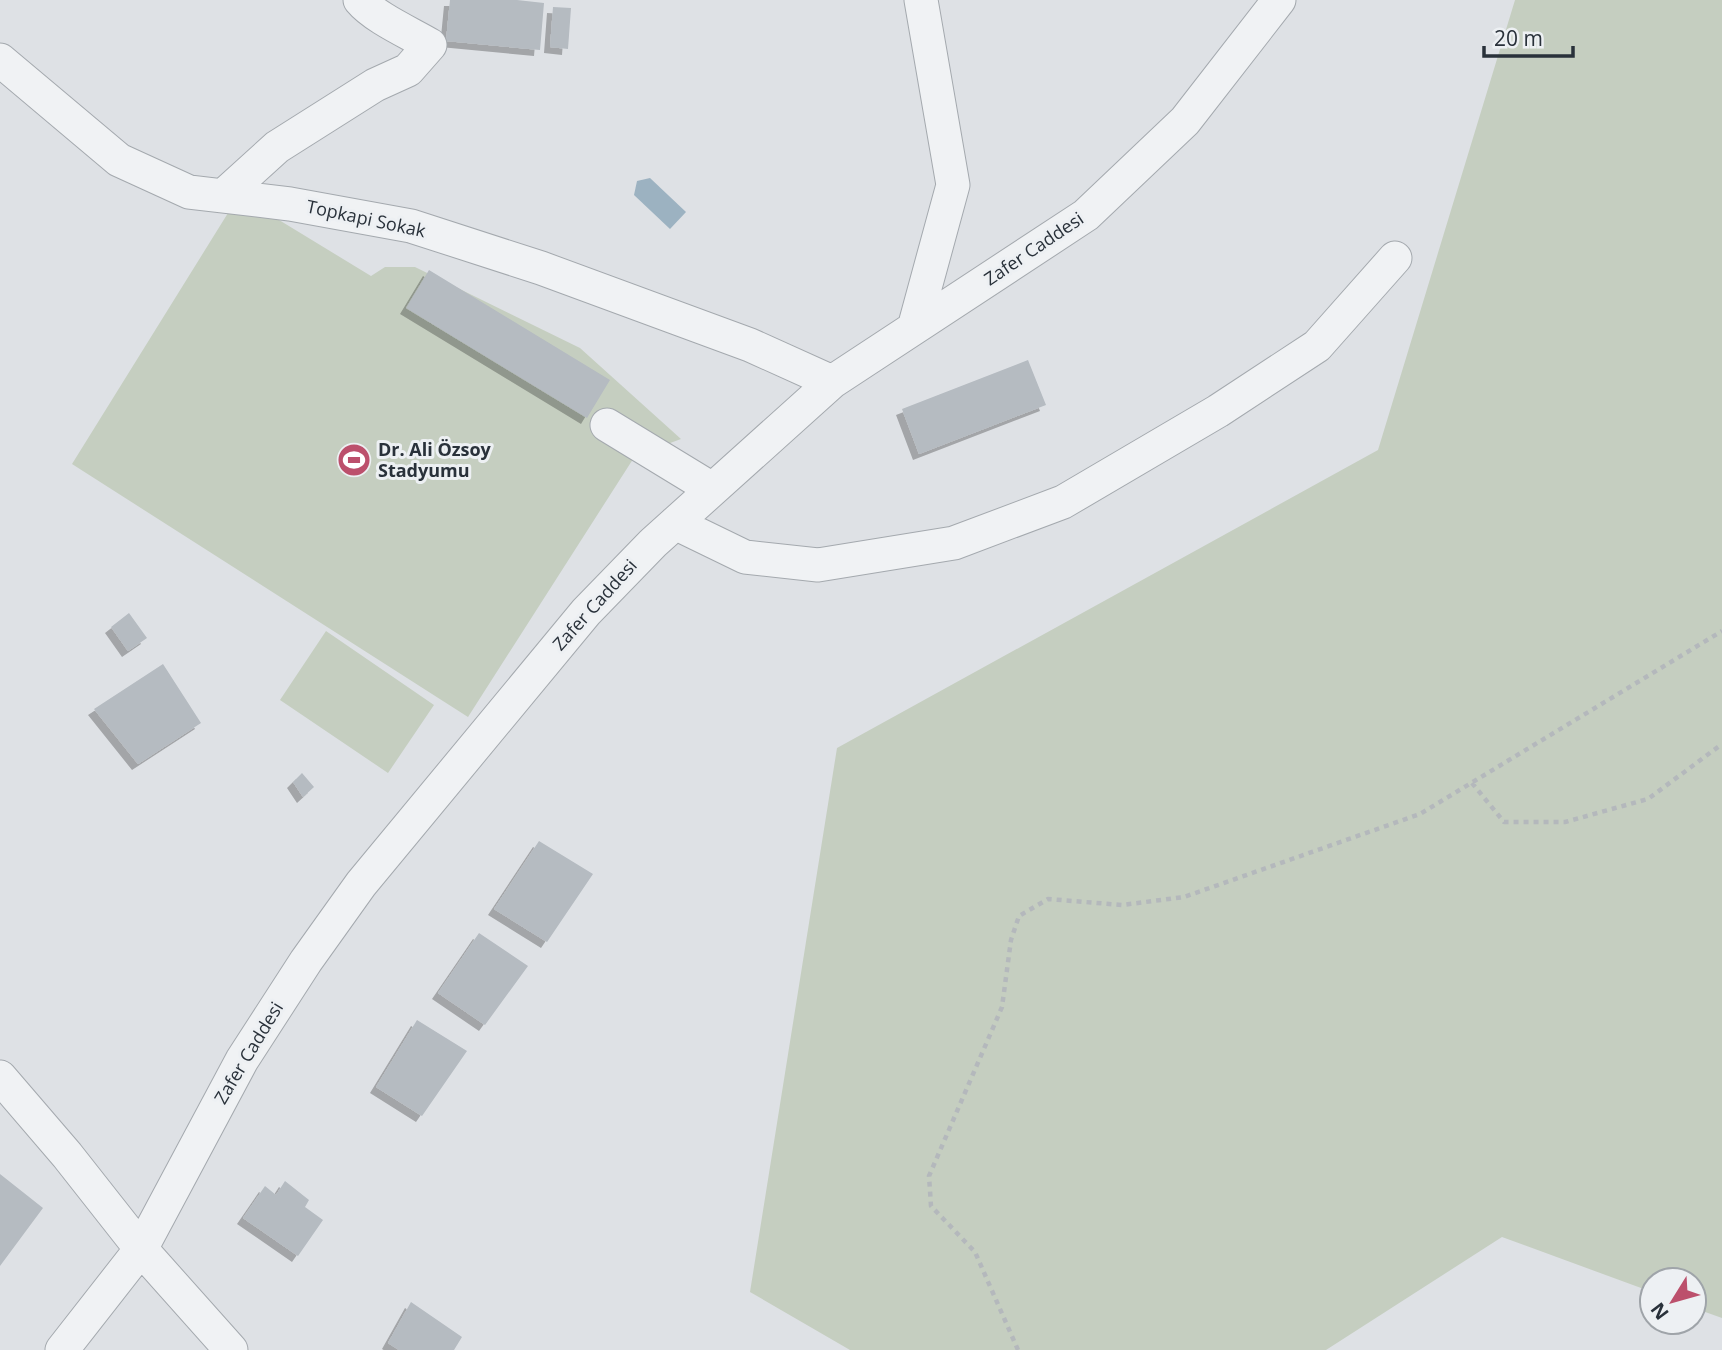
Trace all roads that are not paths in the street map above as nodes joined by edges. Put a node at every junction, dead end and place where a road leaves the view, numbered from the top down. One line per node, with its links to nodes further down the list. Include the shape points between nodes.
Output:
1 (360, 0): 5 (street, via 430,45 408,70 375,85 277,147)
2 (921, 0): 7 (street, via 953,185)
3 (1279, 0): 7 (street, Zafer Caddesi, via 1185,121 1086,215)
4 (0, 60): 5 (street, Topkapi Sokak, via 119,160 188,192)
5 (223, 196): 8 (street, Topkapi Sokak, via 411,226 750,345)
6 (1395, 258): 11 (street, via 1317,346 1218,411 1063,502 954,543 817,565 745,557)
7 (914, 328): 8 (street, Zafer Caddesi)
8 (832, 382): 10 (street, Zafer Caddesi)
9 (607, 425): 10 (street)
10 (712, 489): 11 (street, Zafer Caddesi)
11 (675, 523): 13 (street, Zafer Caddesi, via 586,612 361,884 242,1060)
12 (0, 1077): 13 (street)
13 (141, 1249): 14 (street, Zafer Caddesi); 15 (street)
14 (62, 1350)
15 (231, 1350)

